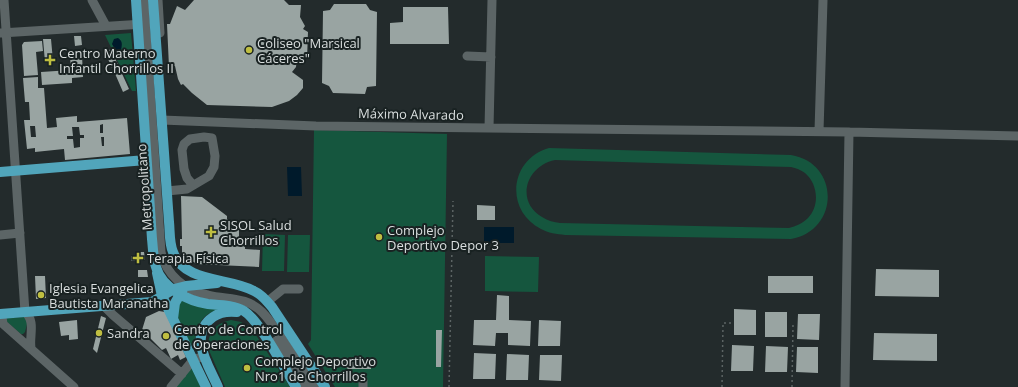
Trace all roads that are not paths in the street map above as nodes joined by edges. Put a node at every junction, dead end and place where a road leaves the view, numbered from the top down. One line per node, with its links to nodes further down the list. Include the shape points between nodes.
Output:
1 (4, 0): 11 (street)
2 (92, 0): 10 (street)
3 (136, 0): 9 (main road)
4 (144, 0): 9 (street, Metropolitano)
5 (153, 0): 9 (main road)
6 (158, 0): 14 (street, via 166,112)
7 (492, 0): 13 (street)
8 (823, 0): 16 (street)
9 (146, 24): 10 (street); 14 (main road); 19 (main road); 29 (street, Metropolitano, via 161,252)
10 (106, 26): 11 (street)
11 (3, 32): 20 (street)
12 (467, 56): 13 (street)
13 (491, 57): 15 (street)
14 (163, 120): 15 (street, Máximo Alvarado, via 316,126); 23 (main road)
15 (489, 128): 16 (street, Máximo Alvarado)
16 (819, 131): 17 (street, Máximo Alvarado)
17 (849, 132): 18 (street, Máximo Alvarado); 50 (street)
18 (1018, 136)
19 (146, 160): 20 (main road); 26 (main road)
20 (16, 170): 21 (main road); 24 (street)
21 (0, 172)
22 (193, 185): 22 (street, via 209,176 214,167 212,138 190,139 186,141 182,150 184,169); 23 (street, via 187,189)
23 (166, 191): 27 (main road, via 174,256 193,273)
24 (20, 233): 25 (street); 34 (street)
25 (0, 235)
26 (156, 267): 29 (main road, via 165,282); 30 (main road)
27 (229, 282): 29 (main road); 31 (main road, via 255,291)
28 (298, 289): 31 (street, via 283,289)
29 (180, 290): 30 (main road); 33 (street, Metropolitano, via 247,301); 36 (main road, via 173,307); 37 (main road, via 186,298 237,308)
30 (162, 296): 32 (main road, via 152,302); 36 (main road)
31 (267, 302): 49 (main road)
32 (104, 306): 34 (main road); 41 (street)
33 (257, 308): 47 (street); 48 (street, Metropolitano, via 269,320)
34 (25, 312): 35 (main road); 38 (street, via 31,323)
35 (2, 314): 38 (street, via 3,324)
36 (173, 318): 40 (main road)
37 (251, 318): 39 (main road, via 239,312 229,311 211,318 201,334 200,343); 46 (main road, via 264,334)
38 (30, 348): 42 (street)
39 (204, 356): 40 (street); 45 (main road)
40 (194, 360): 41 (street); 44 (main road)
41 (182, 374): 43 (street)
42 (74, 387)
43 (171, 387)
44 (206, 387)
45 (218, 387)
46 (296, 387)
47 (306, 387)
48 (315, 387)
49 (325, 387)
50 (845, 387)

